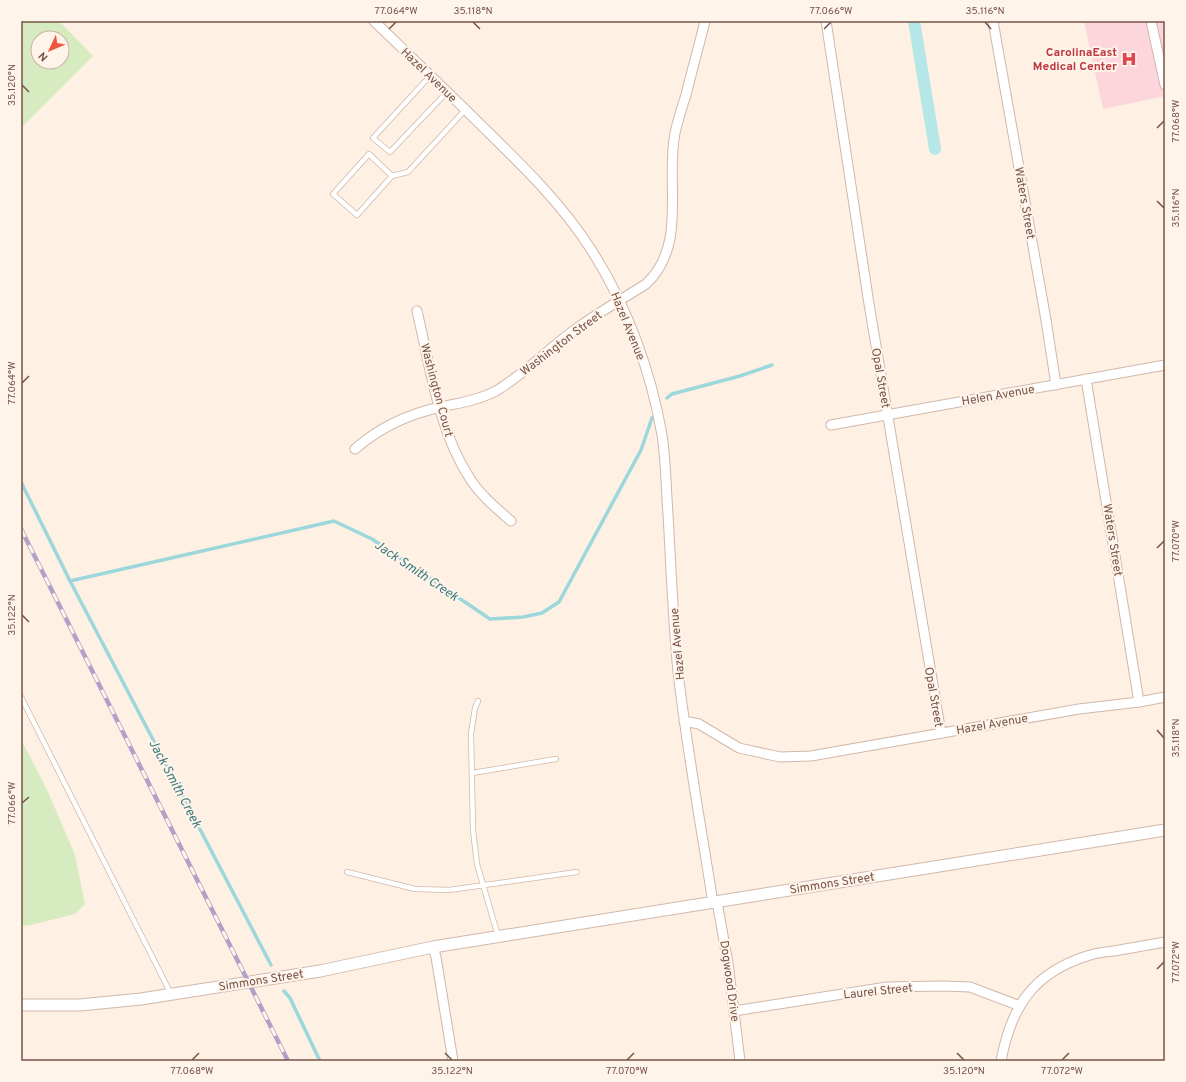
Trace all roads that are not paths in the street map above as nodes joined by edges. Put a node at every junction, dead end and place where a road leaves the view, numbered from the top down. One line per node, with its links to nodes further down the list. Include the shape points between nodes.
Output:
1 (374, 21): 6 (street, Hazel Avenue)
2 (705, 21): 11 (street, Washington Street, via 675,133 672,229 666,257 660,269 646,284)
3 (826, 21): 17 (street, Opal Street)
4 (993, 21): 15 (street, Waters Street)
5 (1151, 21): 7 (street)
6 (430, 76): 8 (street, Hazel Avenue); 8 (lane, via 373,138 390,152)
7 (1165, 85)
8 (447, 92): 9 (street, Hazel Avenue)
9 (465, 110): 10 (lane, via 408,172); 11 (street, Hazel Avenue, via 521,164 571,222 592,251)
10 (392, 176): 10 (lane, via 369,154 333,194 357,215)
11 (619, 301): 16 (street, Washington Street, via 580,326 496,390 472,400); 25 (street, Hazel Avenue, via 654,394 662,437)
12 (417, 311): 16 (street, Washington Court)
13 (1165, 365): 14 (street, Helen Avenue)
14 (1086, 379): 15 (street, Helen Avenue); 24 (street, Waters Street)
15 (1056, 385): 17 (street, Helen Avenue)
16 (439, 407): 19 (street, Washington Street, via 397,420); 20 (street, Washington Court, via 457,456 469,477)
17 (887, 415): 18 (street, Helen Avenue); 26 (street, Opal Street)
18 (831, 425)
19 (355, 449)
20 (511, 521)
21 (21, 697): 37 (lane)
22 (1165, 698): 24 (street, Hazel Avenue)
23 (478, 701): 28 (lane, via 470,734)
24 (1139, 702): 26 (street, Hazel Avenue, via 1079,709)
25 (684, 721): 26 (street, Hazel Avenue, via 699,724 739,748 780,757 811,756); 33 (street, Hazel Avenue)
26 (941, 733)
27 (556, 759): 28 (lane)
28 (472, 773): 32 (lane, via 473,830 477,864)
29 (1165, 830): 33 (street, Simmons Street)
30 (347, 872): 32 (lane, via 415,890 449,890)
31 (577, 872): 32 (lane)
32 (483, 884): 34 (lane)
33 (715, 902): 34 (street, Simmons Street); 40 (street, Dogwood Drive, via 728,963)
34 (498, 936): 36 (street, Simmons Street)
35 (1165, 942): 39 (street, via 1088,956 1059,967 1035,985)
36 (433, 947): 37 (street, Simmons Street, via 320,971); 41 (street)
37 (171, 994): 38 (street, Simmons Street, via 80,1005)
38 (21, 1005)
39 (1020, 1006): 40 (street, Laurel Street, via 970,987 944,986 887,987); 43 (street, via 1004,1043)
40 (734, 1011): 42 (street, Dogwood Drive)
41 (452, 1061)
42 (740, 1061)
43 (1001, 1061)

